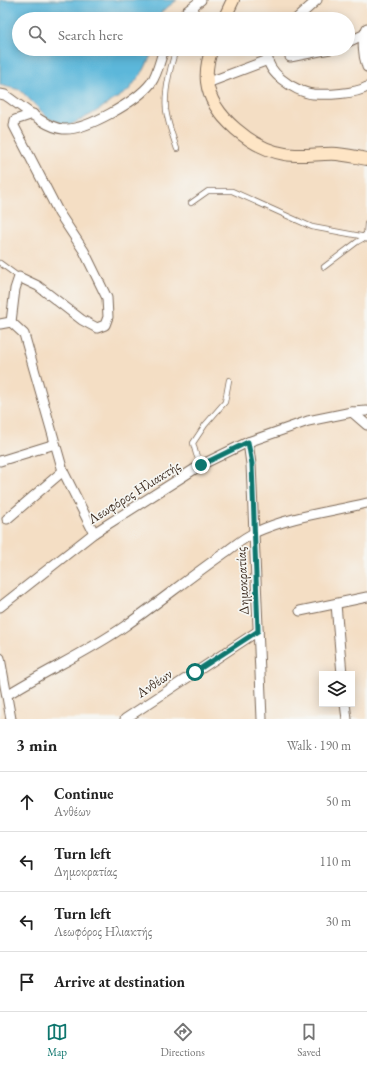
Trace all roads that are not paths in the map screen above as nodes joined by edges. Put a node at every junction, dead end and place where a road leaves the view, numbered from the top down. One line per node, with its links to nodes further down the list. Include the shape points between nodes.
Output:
1 (201, 0): 4 (street); 5 (lane)
2 (233, 0): 6 (street)
3 (317, 0): 7 (street)
4 (186, 12)
5 (193, 12)
6 (227, 12)
7 (304, 12)
8 (365, 32): 9 (street); 17 (street, via 364,59)
9 (355, 38)
10 (162, 56): 21 (street, via 156,75 148,86 118,110 87,125 63,129 44,123)
11 (174, 56): 22 (lane, via 167,86 166,109)
12 (211, 56): 18 (street)
13 (267, 56): 16 (street)
14 (295, 56): 15 (street)
15 (290, 57)
16 (268, 60): 18 (street); 19 (street, via 278,78 306,93 354,92)
17 (367, 67)
18 (207, 83): 23 (street, via 214,103 232,126 242,135 269,150 286,154 337,154)
19 (367, 87)
20 (0, 94): 21 (street)
21 (33, 114): 29 (street, via 15,120 14,126 59,213 84,251 107,298 108,317 105,325 97,328 82,320 38,286)
22 (177, 149)
23 (367, 159)
24 (191, 203): 26 (lane, via 208,191 232,190 312,227)
25 (367, 224): 26 (lane)
26 (367, 237): 28 (lane)
27 (0, 264): 29 (lane)
28 (324, 267)
29 (19, 277): 30 (street)
30 (10, 322): 31 (street); 37 (street, via 24,334)
31 (0, 324)
32 (229, 380): 39 (lane, via 225,402 193,443)
33 (367, 411): 34 (street, Λεωφόρος Ηλιακτής)
34 (352, 412): 35 (street); 36 (street, Λεωφόρος Ηλιακτής, via 308,421)
35 (367, 425)
36 (248, 442): 39 (street, Λεωφόρος Ηλιακτής); 44 (street, Δημοκρατίας, via 252,464)
37 (55, 444): 38 (street); 40 (street)
38 (0, 461)
39 (201, 465): 43 (street, Λεωφόρος Ηλιακτής)
40 (63, 471): 42 (street); 43 (street)
41 (367, 503): 44 (street, via 281,521)
42 (7, 519)
43 (94, 533): 47 (street, Λεωφόρος Ηλιακτής)
44 (254, 533): 49 (street, Δημοκρατίας); 52 (street, via 123,627)
45 (367, 597): 46 (street)
46 (336, 604): 48 (street); 51 (street)
47 (0, 607)
48 (300, 611)
49 (258, 631): 55 (street, Ανθέων); 56 (street, Δημοκρατίας)
50 (0, 658): 52 (street)
51 (342, 671)
52 (7, 695): 54 (street)
53 (345, 707): 57 (street)
54 (12, 719)
55 (125, 719)
56 (262, 719)
57 (347, 719)

